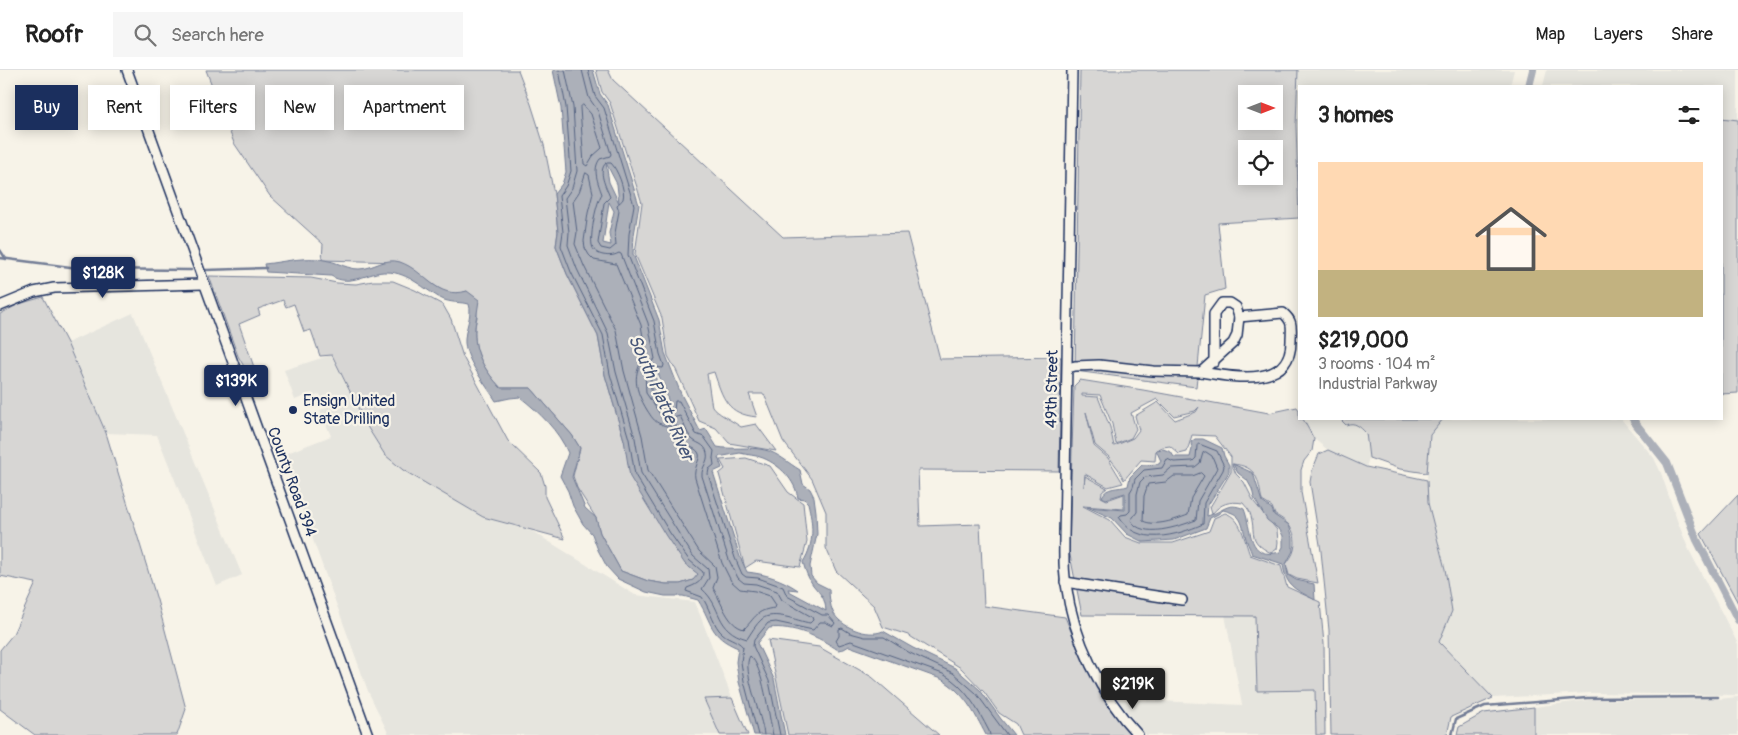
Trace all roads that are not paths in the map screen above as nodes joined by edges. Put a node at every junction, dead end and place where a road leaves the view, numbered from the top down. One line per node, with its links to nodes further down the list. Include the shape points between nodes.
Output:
1 (127, 70): 3 (street, County Road 394)
2 (1072, 70): 7 (street, 49th Street)
3 (204, 284): 4 (street, via 54,288 34,292); 11 (street, County Road 394)
4 (0, 306)
5 (1239, 317): 6 (street, via 1233,343); 6 (street, via 1236,307 1230,303 1222,303 1217,308 1214,314); 8 (street, via 1283,313 1289,318 1291,346 1287,360 1276,372 1266,376 1231,377)
6 (1214, 362): 8 (street)
7 (1068, 368): 8 (street, via 1099,365 1153,372); 9 (street, 49th Street)
8 (1201, 372)
9 (1065, 582): 10 (street); 12 (street, 49th Street, via 1079,637 1101,684)
10 (1182, 600)
11 (368, 735)
12 (1138, 735)

